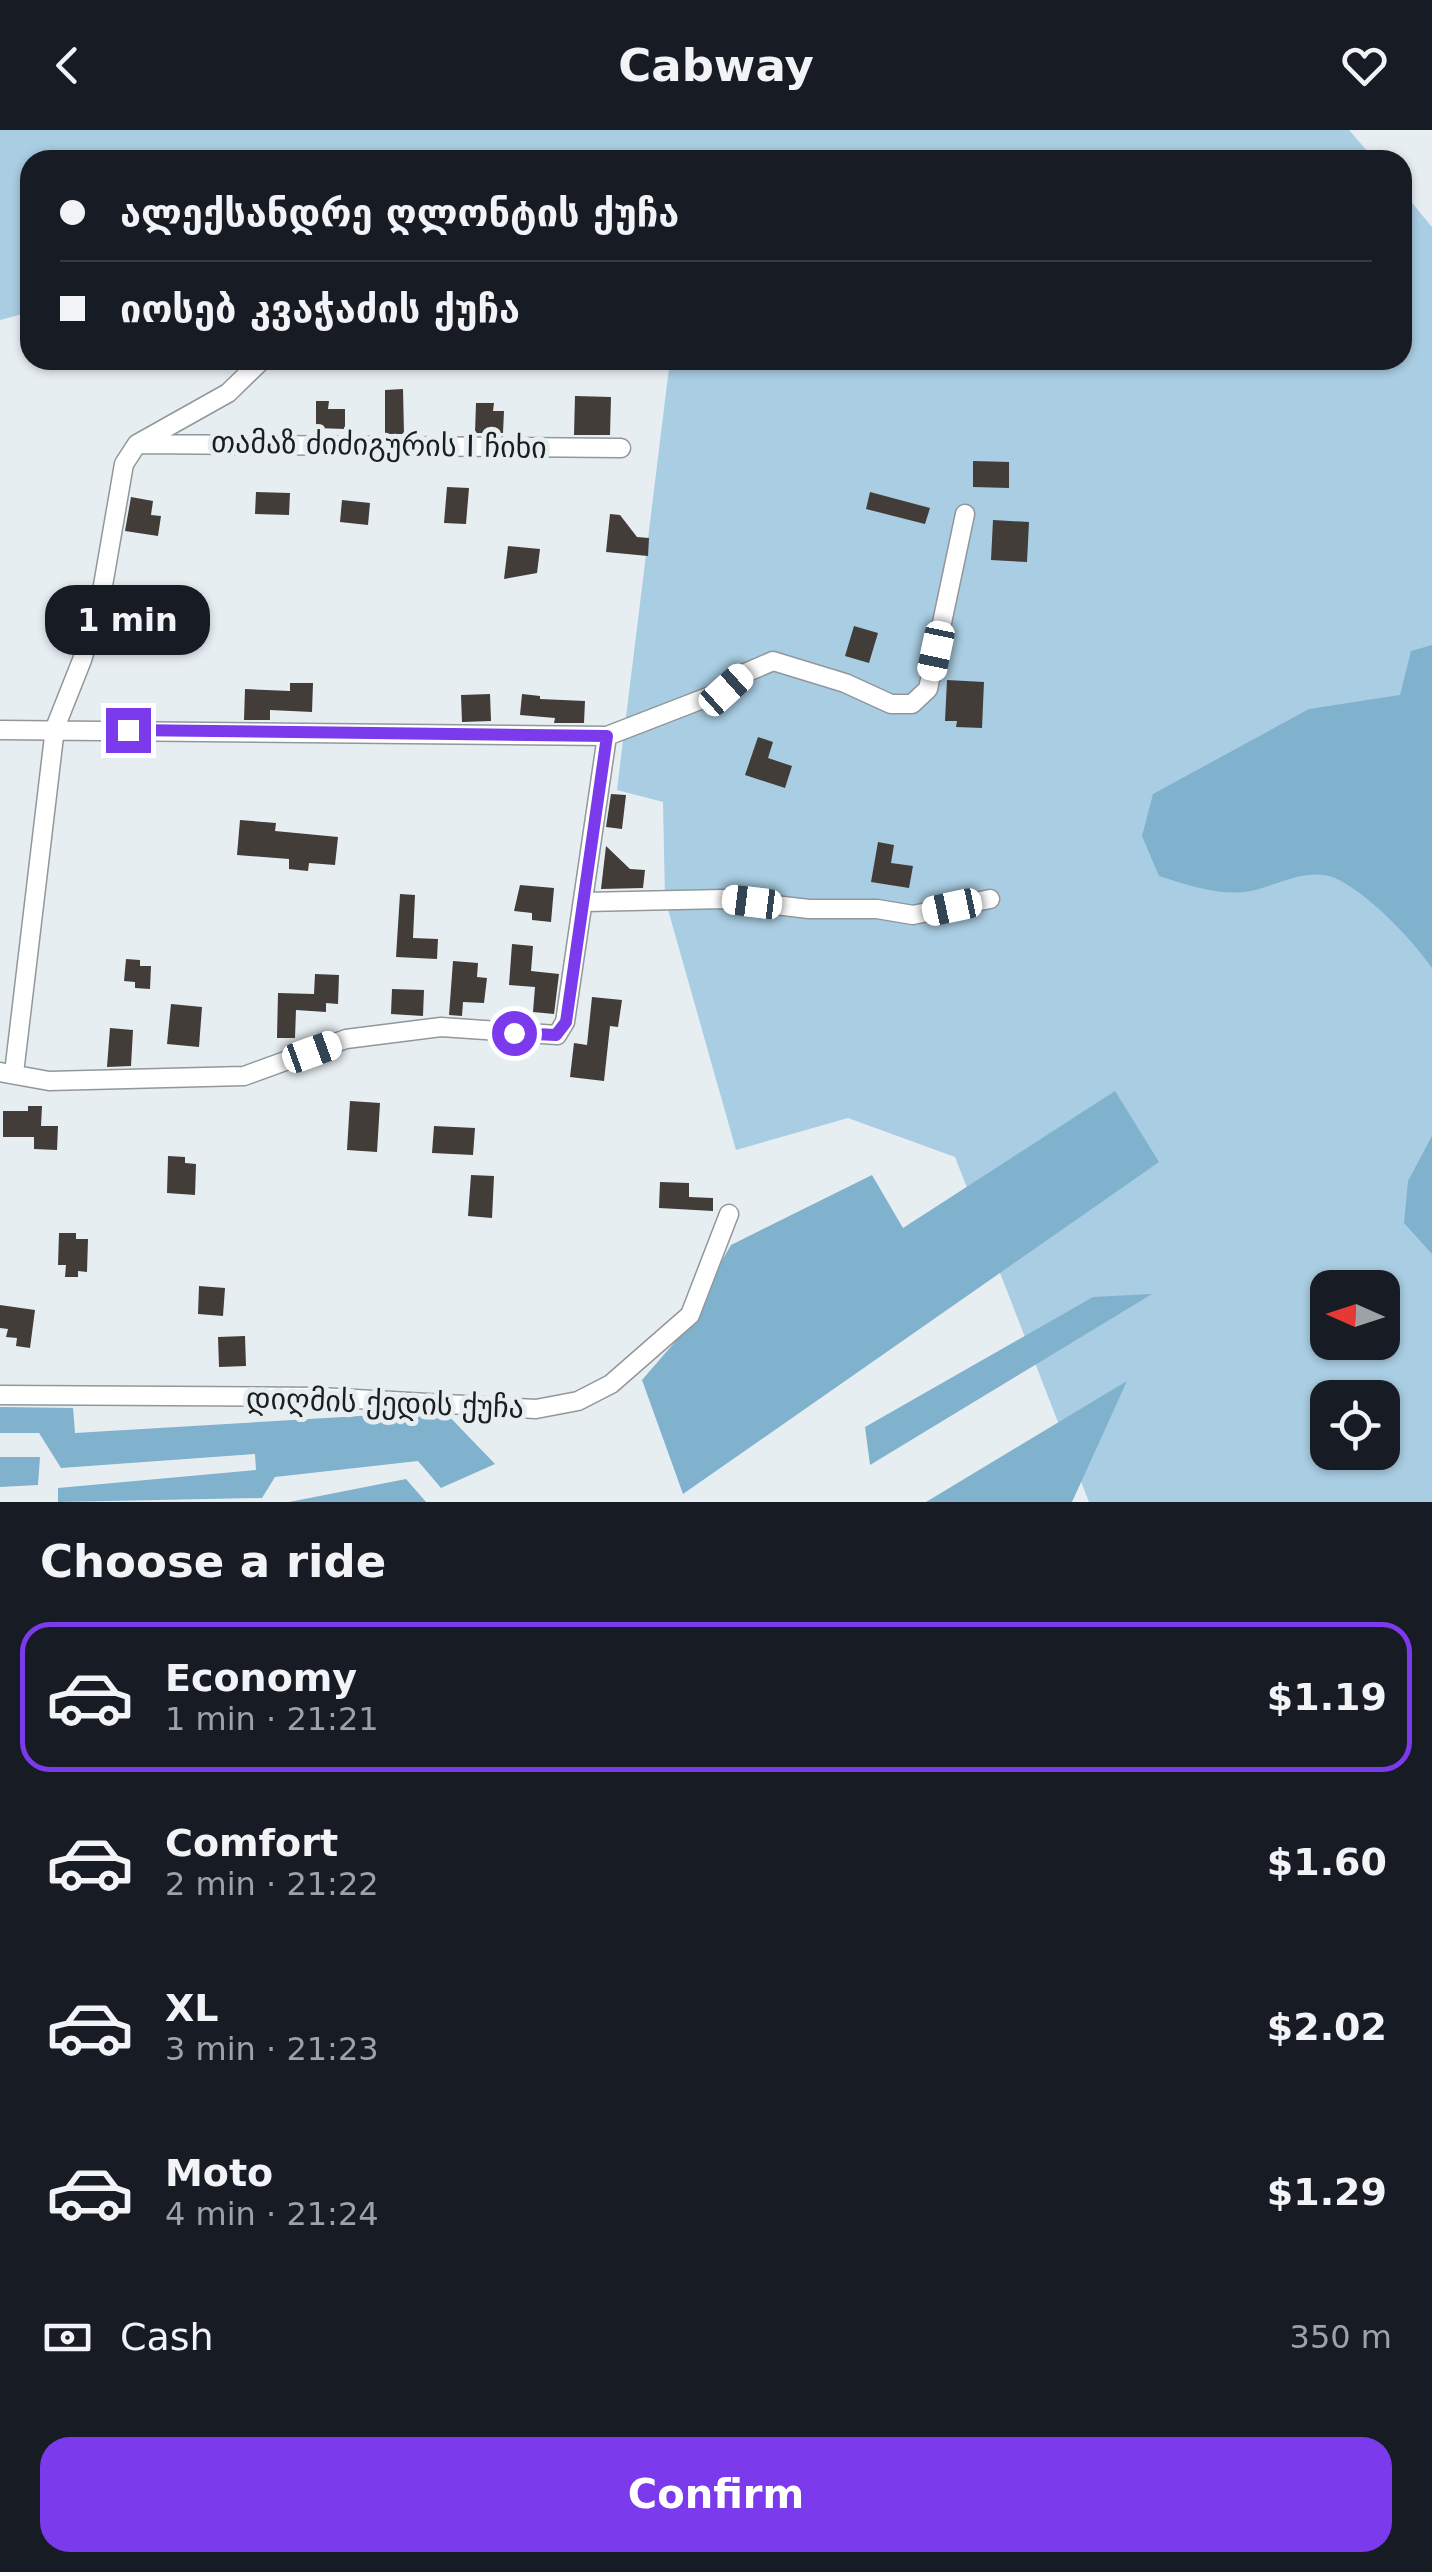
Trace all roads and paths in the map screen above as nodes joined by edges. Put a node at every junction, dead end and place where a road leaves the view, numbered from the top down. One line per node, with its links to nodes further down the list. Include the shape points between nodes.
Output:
1 (252, 370): 2 (street, via 228,393)
2 (136, 444): 3 (street, თამაზ ძიძიგურის I ჩიხი); 5 (street, via 124,464 102,597)
3 (621, 448)
4 (965, 514): 7 (street, via 928,689 912,704 891,704 773,661 726,690)
5 (55, 728): 6 (street); 7 (street); 10 (street)
6 (0, 730)
7 (607, 736): 9 (street)
8 (990, 899): 9 (street, via 913,915 724,899)
9 (585, 902): 10 (street, via 566,1022 556,1035 441,1026 346,1040 244,1076 49,1081)
10 (7, 1072)
11 (729, 1214): 12 (street, დიღმის ქედის ქუჩა, via 690,1315 611,1384 578,1401 536,1409 319,1397)
12 (0, 1395)

